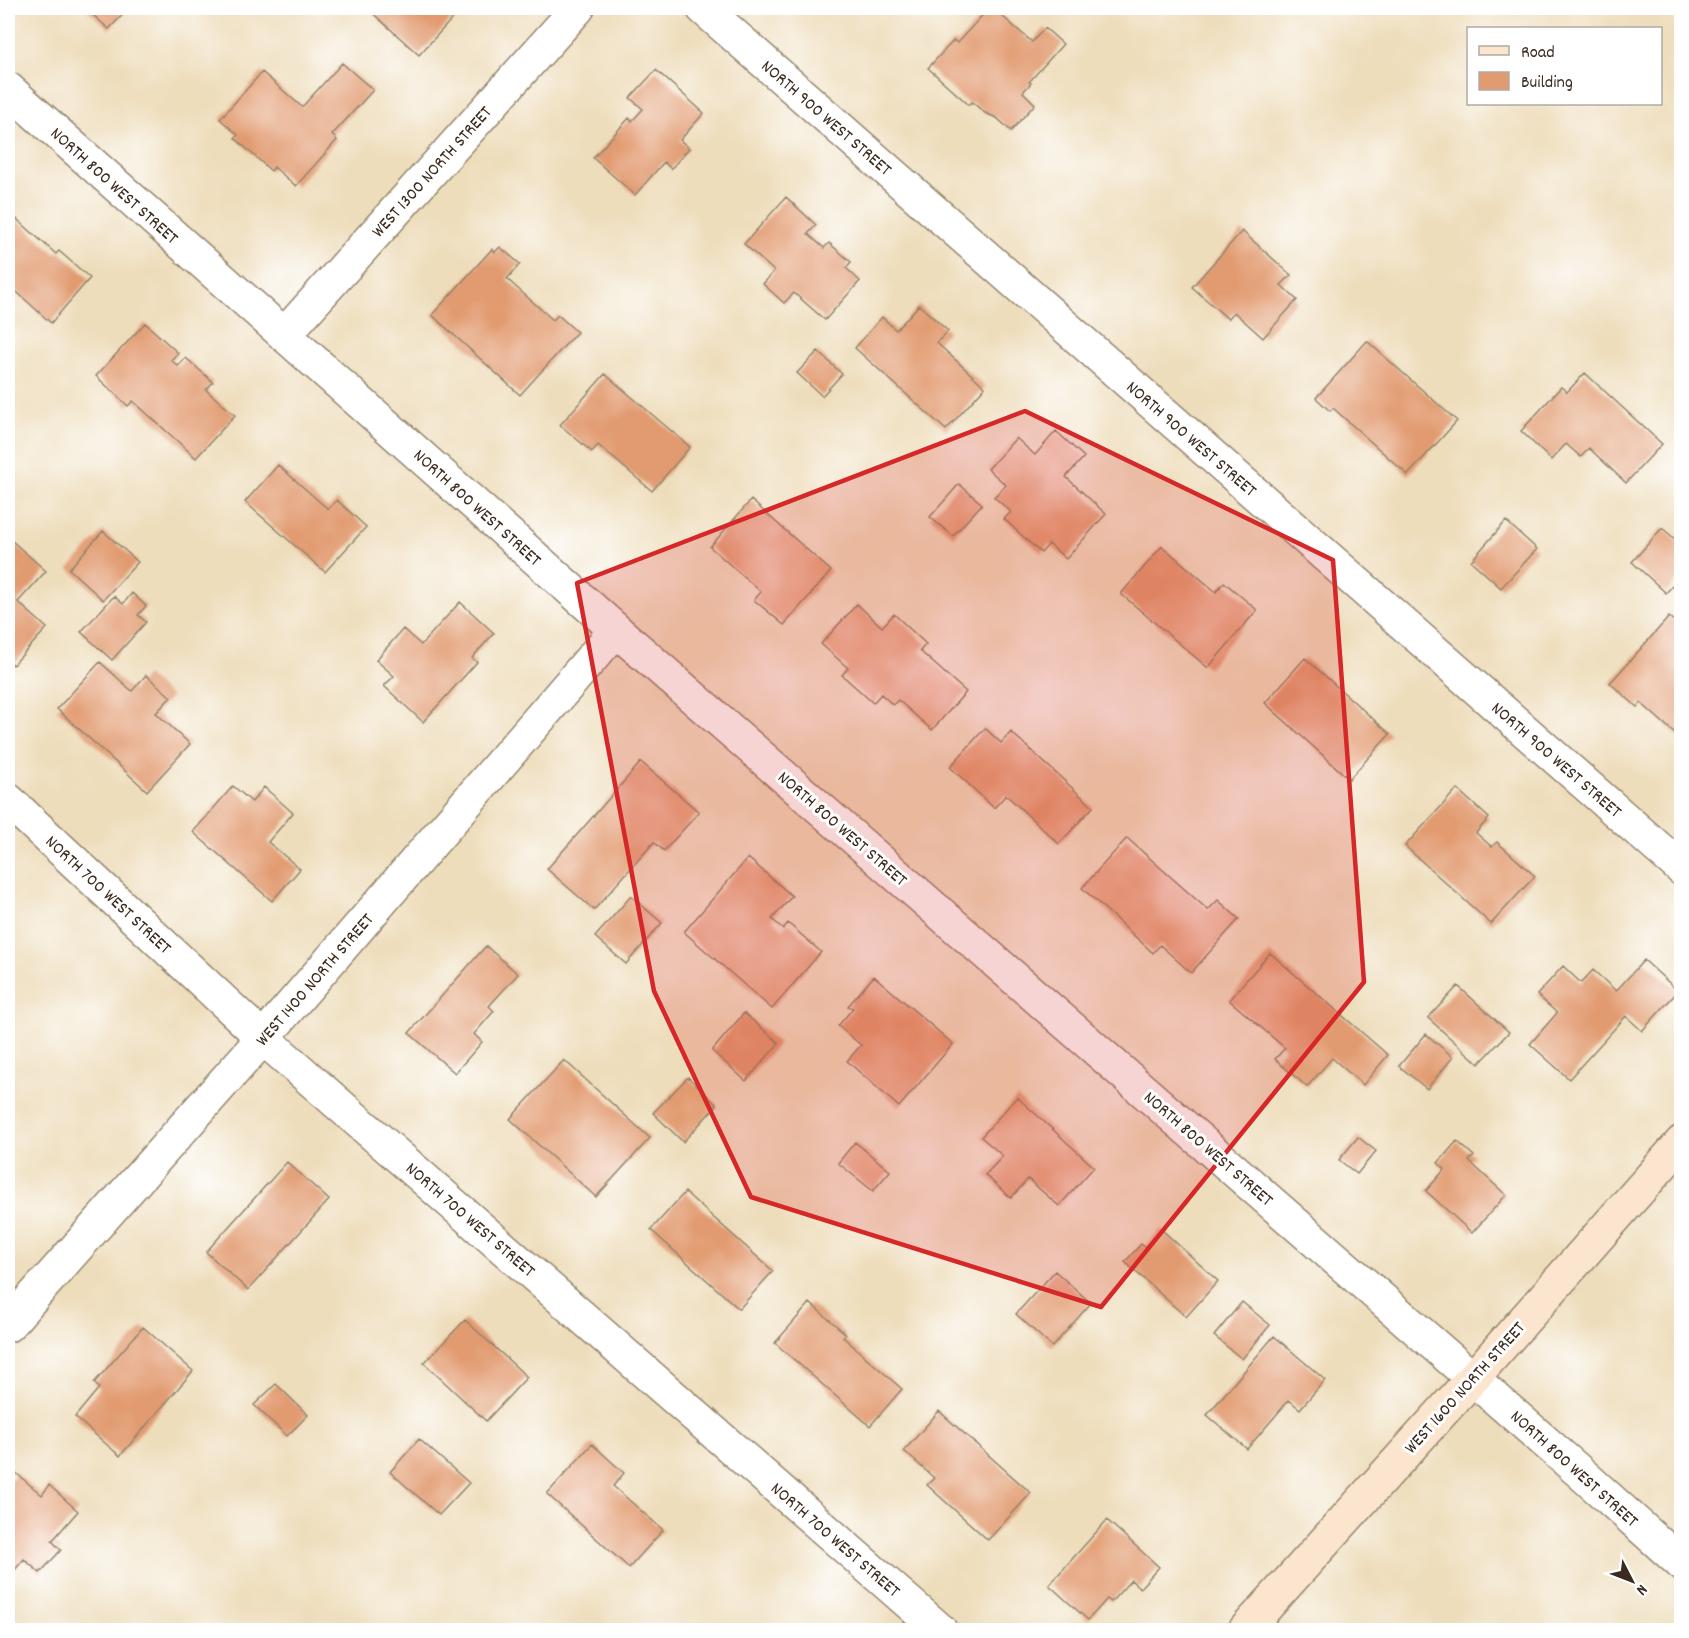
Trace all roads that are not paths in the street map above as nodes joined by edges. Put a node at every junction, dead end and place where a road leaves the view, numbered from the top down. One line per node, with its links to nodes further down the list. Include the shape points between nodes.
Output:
1 (578, 8): 4 (street, WEST 1300 NORTH STREET)
2 (703, 8): 7 (street, NORTH 900 WEST STREET)
3 (8, 89): 4 (street, NORTH 800 WEST STREET)
4 (284, 335): 5 (street, NORTH 800 WEST STREET)
5 (616, 630): 8 (street, WEST 1400 NORTH STREET); 11 (street, NORTH 800 WEST STREET)
6 (8, 800): 8 (street, NORTH 700 WEST STREET)
7 (1682, 869)
8 (264, 1038): 10 (street, WEST 1400 NORTH STREET); 13 (street, NORTH 700 WEST STREET)
9 (1682, 1142): 11 (street, WEST 1600 NORTH STREET)
10 (8, 1325)
11 (1472, 1379): 12 (street, NORTH 800 WEST STREET); 14 (street, WEST 1600 NORTH STREET)
12 (1682, 1564)
13 (940, 1630)
14 (1245, 1630)

